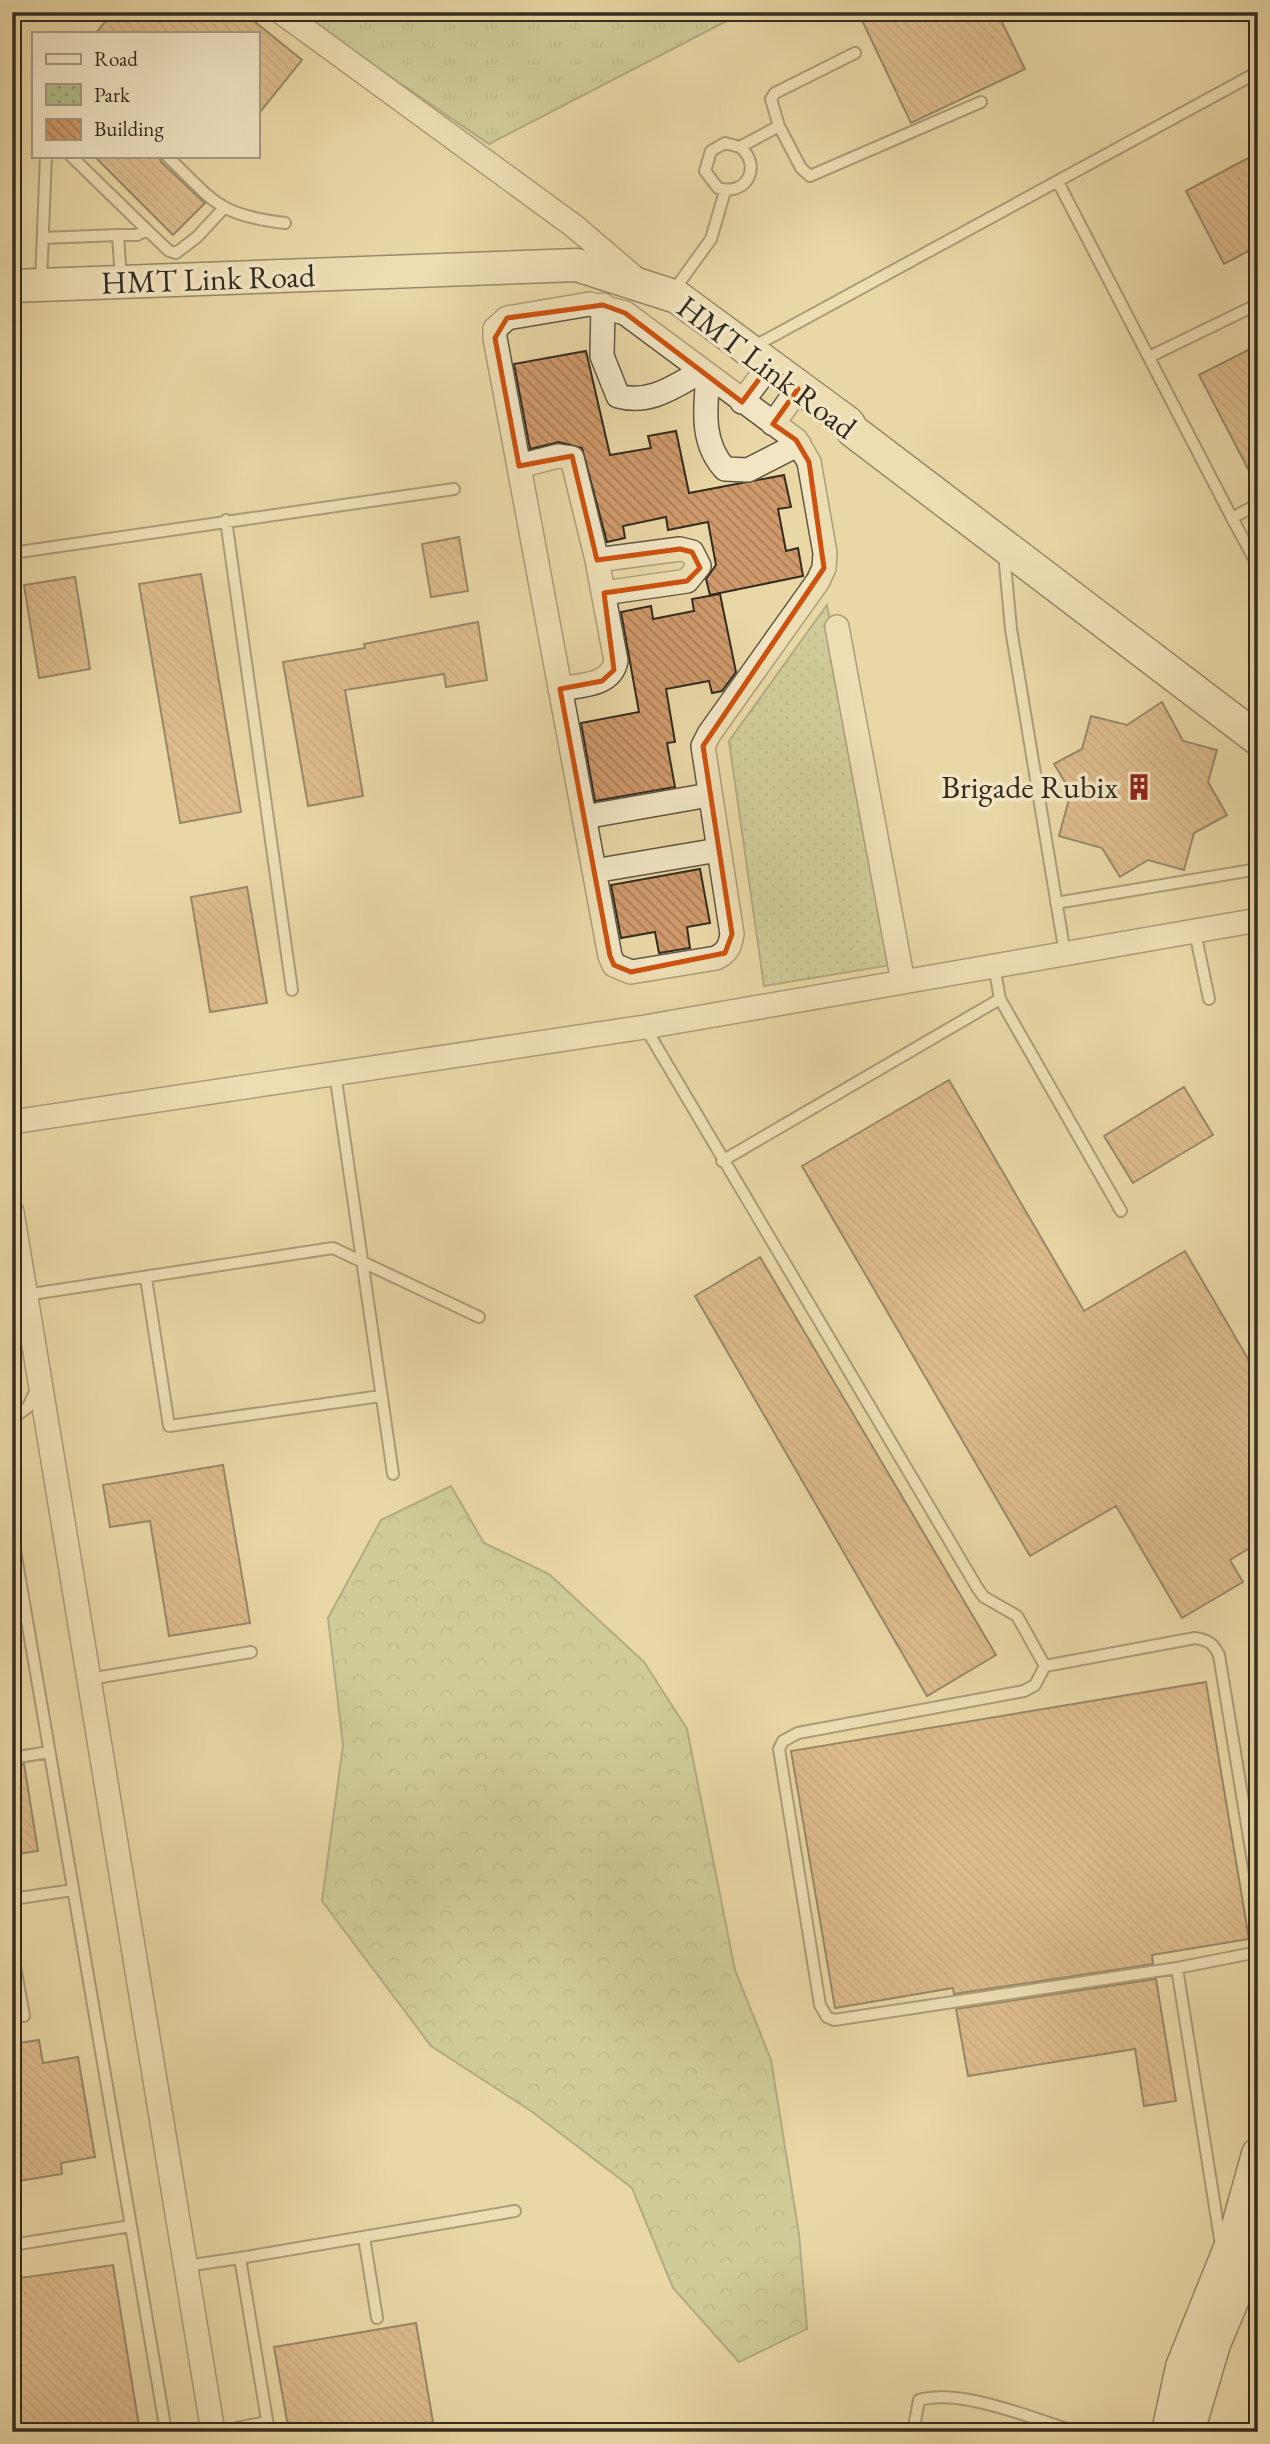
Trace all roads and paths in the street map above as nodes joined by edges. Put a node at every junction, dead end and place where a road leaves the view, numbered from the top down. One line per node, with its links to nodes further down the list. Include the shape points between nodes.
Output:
1 (281, 12): 19 (street)
2 (855, 53): 5 (lane, via 775,93 771,99)
3 (1258, 72): 10 (lane)
4 (981, 102): 5 (lane, via 810,176 801,169)
5 (779, 127): 6 (lane)
6 (740, 147): 11 (lane, via 751,159 751,176 740,188); 11 (lane, via 725,143 707,157 707,178)
7 (46, 158): 16 (lane)
8 (73, 158): 14 (lane)
9 (169, 158): 12 (lane)
10 (1058, 182): 22 (lane); 23 (lane)
11 (725, 191): 19 (lane, via 711,239)
12 (223, 209): 13 (lane, via 244,218); 14 (lane, via 176,253)
13 (285, 223)
14 (147, 230): 15 (lane)
15 (118, 235): 16 (lane); 17 (lane)
16 (43, 238): 18 (lane)
17 (121, 282): 18 (street, HMT Link Road); 19 (street, HMT Link Road, via 577,265)
18 (27, 285)
19 (657, 290): 23 (street, HMT Link Road)
20 (1258, 304): 22 (lane)
21 (603, 305): 24 (street, via 625,313); 24 (street, via 602,356 618,396 632,400 657,396); 29 (street, via 507,318 495,329)
22 (1149, 357): 32 (lane)
23 (758, 358): 25 (street, HMT Link Road); 26 (street)
24 (705, 374): 26 (street); 28 (street, via 704,419 713,456 726,469 748,470)
25 (798, 388): 27 (street); 39 (street, HMT Link Road)
26 (743, 402): 27 (street)
27 (773, 424): 28 (street)
28 (799, 444): 42 (street, via 809,462 824,568 709,734 703,760)
29 (519, 466): 35 (street, via 558,456 572,458); 40 (street)
30 (454, 489): 33 (lane)
31 (1258, 504): 32 (lane)
32 (1232, 518): 36 (lane)
33 (226, 520): 34 (lane); 53 (lane)
34 (12, 554)
35 (597, 560): 37 (street); 37 (street, via 680,549 692,551 699,566 687,581)
36 (1258, 566)
37 (604, 593): 40 (street, via 614,670 602,681)
38 (837, 627): 52 (street)
39 (1141, 660): 41 (street, HMT Link Road); 47 (lane, via 1006,562 1011,629)
40 (560, 689): 43 (street)
41 (1258, 739)
42 (709, 795): 43 (street); 44 (street)
43 (584, 817): 46 (street)
44 (718, 850): 46 (street); 46 (street, via 732,934 725,953 631,972 621,971 610,956)
45 (1258, 869): 47 (lane)
46 (594, 871)
47 (1056, 903): 50 (lane)
48 (1258, 920): 49 (street)
49 (1195, 932): 50 (street); 55 (lane)
50 (1065, 954): 51 (street)
51 (995, 966): 52 (street); 54 (lane)
52 (903, 982): 56 (street)
53 (292, 990)
54 (1000, 999): 59 (lane); 60 (lane)
55 (1209, 999)
56 (645, 1027): 57 (street); 59 (lane)
57 (335, 1073): 58 (street); 62 (lane)
58 (12, 1122)
59 (722, 1161): 72 (lane, via 978,1589 1017,1616)
60 (1121, 1211)
61 (12, 1212): 64 (street)
62 (362, 1262): 63 (lane, via 332,1248); 65 (lane); 67 (lane)
63 (146, 1278): 64 (lane); 67 (lane, via 169,1426)
64 (25, 1294): 66 (street)
65 (479, 1317)
66 (39, 1375): 68 (lane, via 35,1396); 73 (street)
67 (381, 1396): 69 (lane)
68 (12, 1419)
69 (393, 1474)
70 (12, 1533): 74 (lane)
71 (251, 1652): 73 (lane)
72 (1045, 1666): 77 (lane, via 1195,1638 1213,1645 1219,1655); 81 (lane, via 1035,1685 1024,1691 798,1733 783,1741 778,1759 822,2011 842,2020)
73 (89, 1679): 91 (street)
74 (50, 1752): 75 (lane); 76 (lane)
75 (12, 1758)
76 (73, 1890): 78 (lane); 85 (lane)
77 (1258, 1892)
78 (12, 1899)
79 (12, 1951): 82 (lane)
80 (1258, 1952): 81 (lane)
81 (1177, 1968): 90 (lane)
82 (24, 2016)
83 (1258, 2154): 90 (street, via 1249,2196)
84 (515, 2211): 86 (lane)
85 (131, 2226): 88 (lane); 98 (lane)
86 (364, 2237): 89 (lane); 92 (lane)
87 (1258, 2239): 93 (street)
88 (12, 2245)
89 (240, 2258): 91 (lane); 95 (lane)
90 (1225, 2262): 93 (street)
91 (186, 2266): 97 (street)
92 (377, 2318)
93 (1205, 2339): 102 (street, via 1182,2367); 103 (street)
94 (1258, 2409): 104 (lane)
95 (268, 2427): 97 (lane)
96 (439, 2429): 99 (lane)
97 (225, 2430)
98 (166, 2432)
99 (422, 2432)
100 (913, 2432): 101 (lane, via 919,2400 931,2397 967,2400)
101 (1076, 2432)
102 (1168, 2432)
103 (1188, 2432)
104 (1253, 2432)

